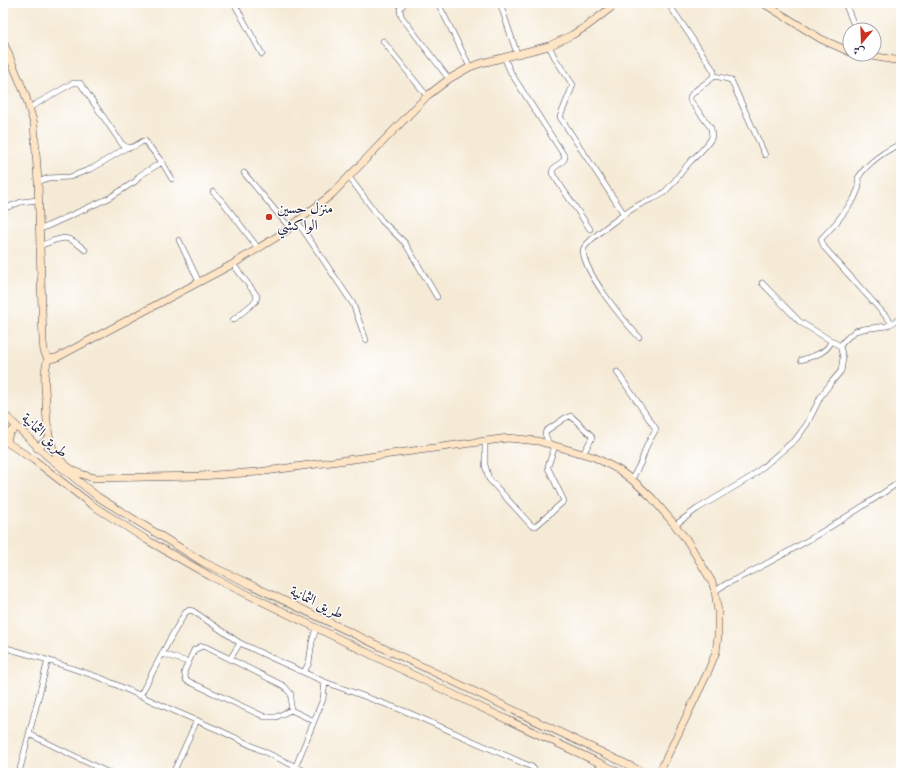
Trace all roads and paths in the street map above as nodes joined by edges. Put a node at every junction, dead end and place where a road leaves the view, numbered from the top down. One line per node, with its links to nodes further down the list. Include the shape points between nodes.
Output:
1 (234, 3): 14 (street)
2 (404, 3): 23 (street, via 400,8 401,16)
3 (438, 3): 21 (street)
4 (500, 3): 15 (street)
5 (617, 3): 12 (street, via 587,26)
6 (668, 3): 22 (street, via 714,71)
7 (763, 3): 13 (street, via 820,40)
8 (845, 3): 9 (street)
9 (853, 22)
10 (3, 41): 18 (street)
11 (383, 41): 24 (street)
12 (549, 46): 15 (street); 37 (street, via 573,85 560,117)
13 (842, 49)
14 (262, 54)
15 (517, 54): 16 (street)
16 (504, 57): 21 (street); 40 (street, via 511,73 564,157 552,173)
17 (882, 58): 19 (street)
18 (11, 59): 20 (street); 25 (street)
19 (901, 61)
20 (3, 63)
21 (470, 67): 23 (street)
22 (714, 76): 28 (street, via 731,80); 37 (street, via 690,97 711,128 713,134 709,142 665,192)
23 (449, 79): 24 (street)
24 (427, 96): 31 (street)
25 (29, 108): 27 (street, via 73,83 80,83); 33 (street, via 34,124)
26 (901, 144): 52 (street, via 885,152 864,170 858,178 859,187 854,198 836,224 821,239 824,247)
27 (126, 148): 29 (street, via 145,141); 33 (street, via 93,168 70,177 48,178)
28 (765, 155)
29 (162, 162): 32 (street); 41 (street, via 109,198)
30 (244, 173): 39 (street)
31 (349, 177): 38 (street); 49 (street, via 382,221 405,243)
32 (172, 179)
33 (38, 182): 35 (street)
34 (213, 192): 44 (street)
35 (38, 200): 36 (street, via 21,202); 41 (street)
36 (3, 209)
37 (624, 214): 53 (street, via 588,242 583,253 605,295)
38 (297, 221): 39 (street); 54 (street, via 353,304)
39 (290, 228): 44 (street)
40 (590, 229)
41 (39, 230): 43 (street)
42 (179, 240): 47 (street)
43 (39, 246): 45 (street, via 66,237 74,240); 57 (street, via 43,342)
44 (258, 248): 46 (street)
45 (85, 250)
46 (233, 264): 47 (street); 51 (street, via 257,296 256,301)
47 (199, 282): 57 (street, via 56,358)
48 (762, 283): 55 (street, via 800,322)
49 (437, 297)
50 (901, 318): 52 (street)
51 (233, 320)
52 (892, 324): 56 (street, via 855,331)
53 (639, 337)
54 (366, 340)
55 (831, 341): 56 (street); 58 (street, via 826,350)
56 (840, 346): 70 (street, via 843,358 841,371 821,396 796,439 751,477)
57 (48, 359): 62 (street, via 45,371)
58 (801, 360)
59 (617, 372): 68 (street, via 656,429)
60 (3, 413): 61 (street, طريق الثمانية)
61 (17, 427): 64 (street, via 8,433); 66 (street, طريق الثمانية)
62 (49, 438): 63 (street, via 52,447 68,467 87,476 106,478 258,472); 66 (street)
63 (485, 440): 65 (street, via 517,438); 65 (street, via 485,465 489,479 534,526 564,501 548,468)
64 (5, 441): 72 (street, via 146,540 210,576)
65 (552, 445): 67 (street); 67 (street, via 545,434 546,431 571,416 592,438)
66 (37, 448): 94 (street, طريق الثمانية, via 98,497 203,562)
67 (583, 454): 68 (street, via 604,461)
68 (632, 479): 70 (street)
69 (901, 481): 71 (street, via 817,535)
70 (675, 525): 71 (street, via 708,575)
71 (715, 591): 95 (street, via 718,624 716,652)
72 (316, 628): 79 (street, via 309,663); 93 (street)
73 (240, 643): 75 (street, via 189,610); 76 (street); 79 (street)
74 (3, 647): 77 (street)
75 (163, 654): 78 (street); 81 (street)
76 (230, 659): 78 (street, via 202,646 194,650); 82 (street, via 284,686 291,694)
77 (48, 660): 81 (street, via 101,678); 85 (street)
78 (188, 662): 82 (street, via 184,672 186,680 190,682 259,714 276,717)
79 (304, 672): 80 (street)
80 (325, 682): 84 (street, via 324,697); 92 (street, via 407,712 532,767)
81 (140, 696): 83 (street)
82 (291, 710): 84 (street)
83 (197, 720): 86 (street); 89 (street)
84 (314, 721): 86 (street)
85 (29, 734): 87 (street); 88 (street)
86 (296, 767): 90 (street); 91 (street)
87 (19, 773)
88 (109, 773)
89 (173, 773)
90 (293, 773)
91 (309, 773)
92 (537, 773)
93 (621, 773)
94 (645, 773)
95 (659, 773)

